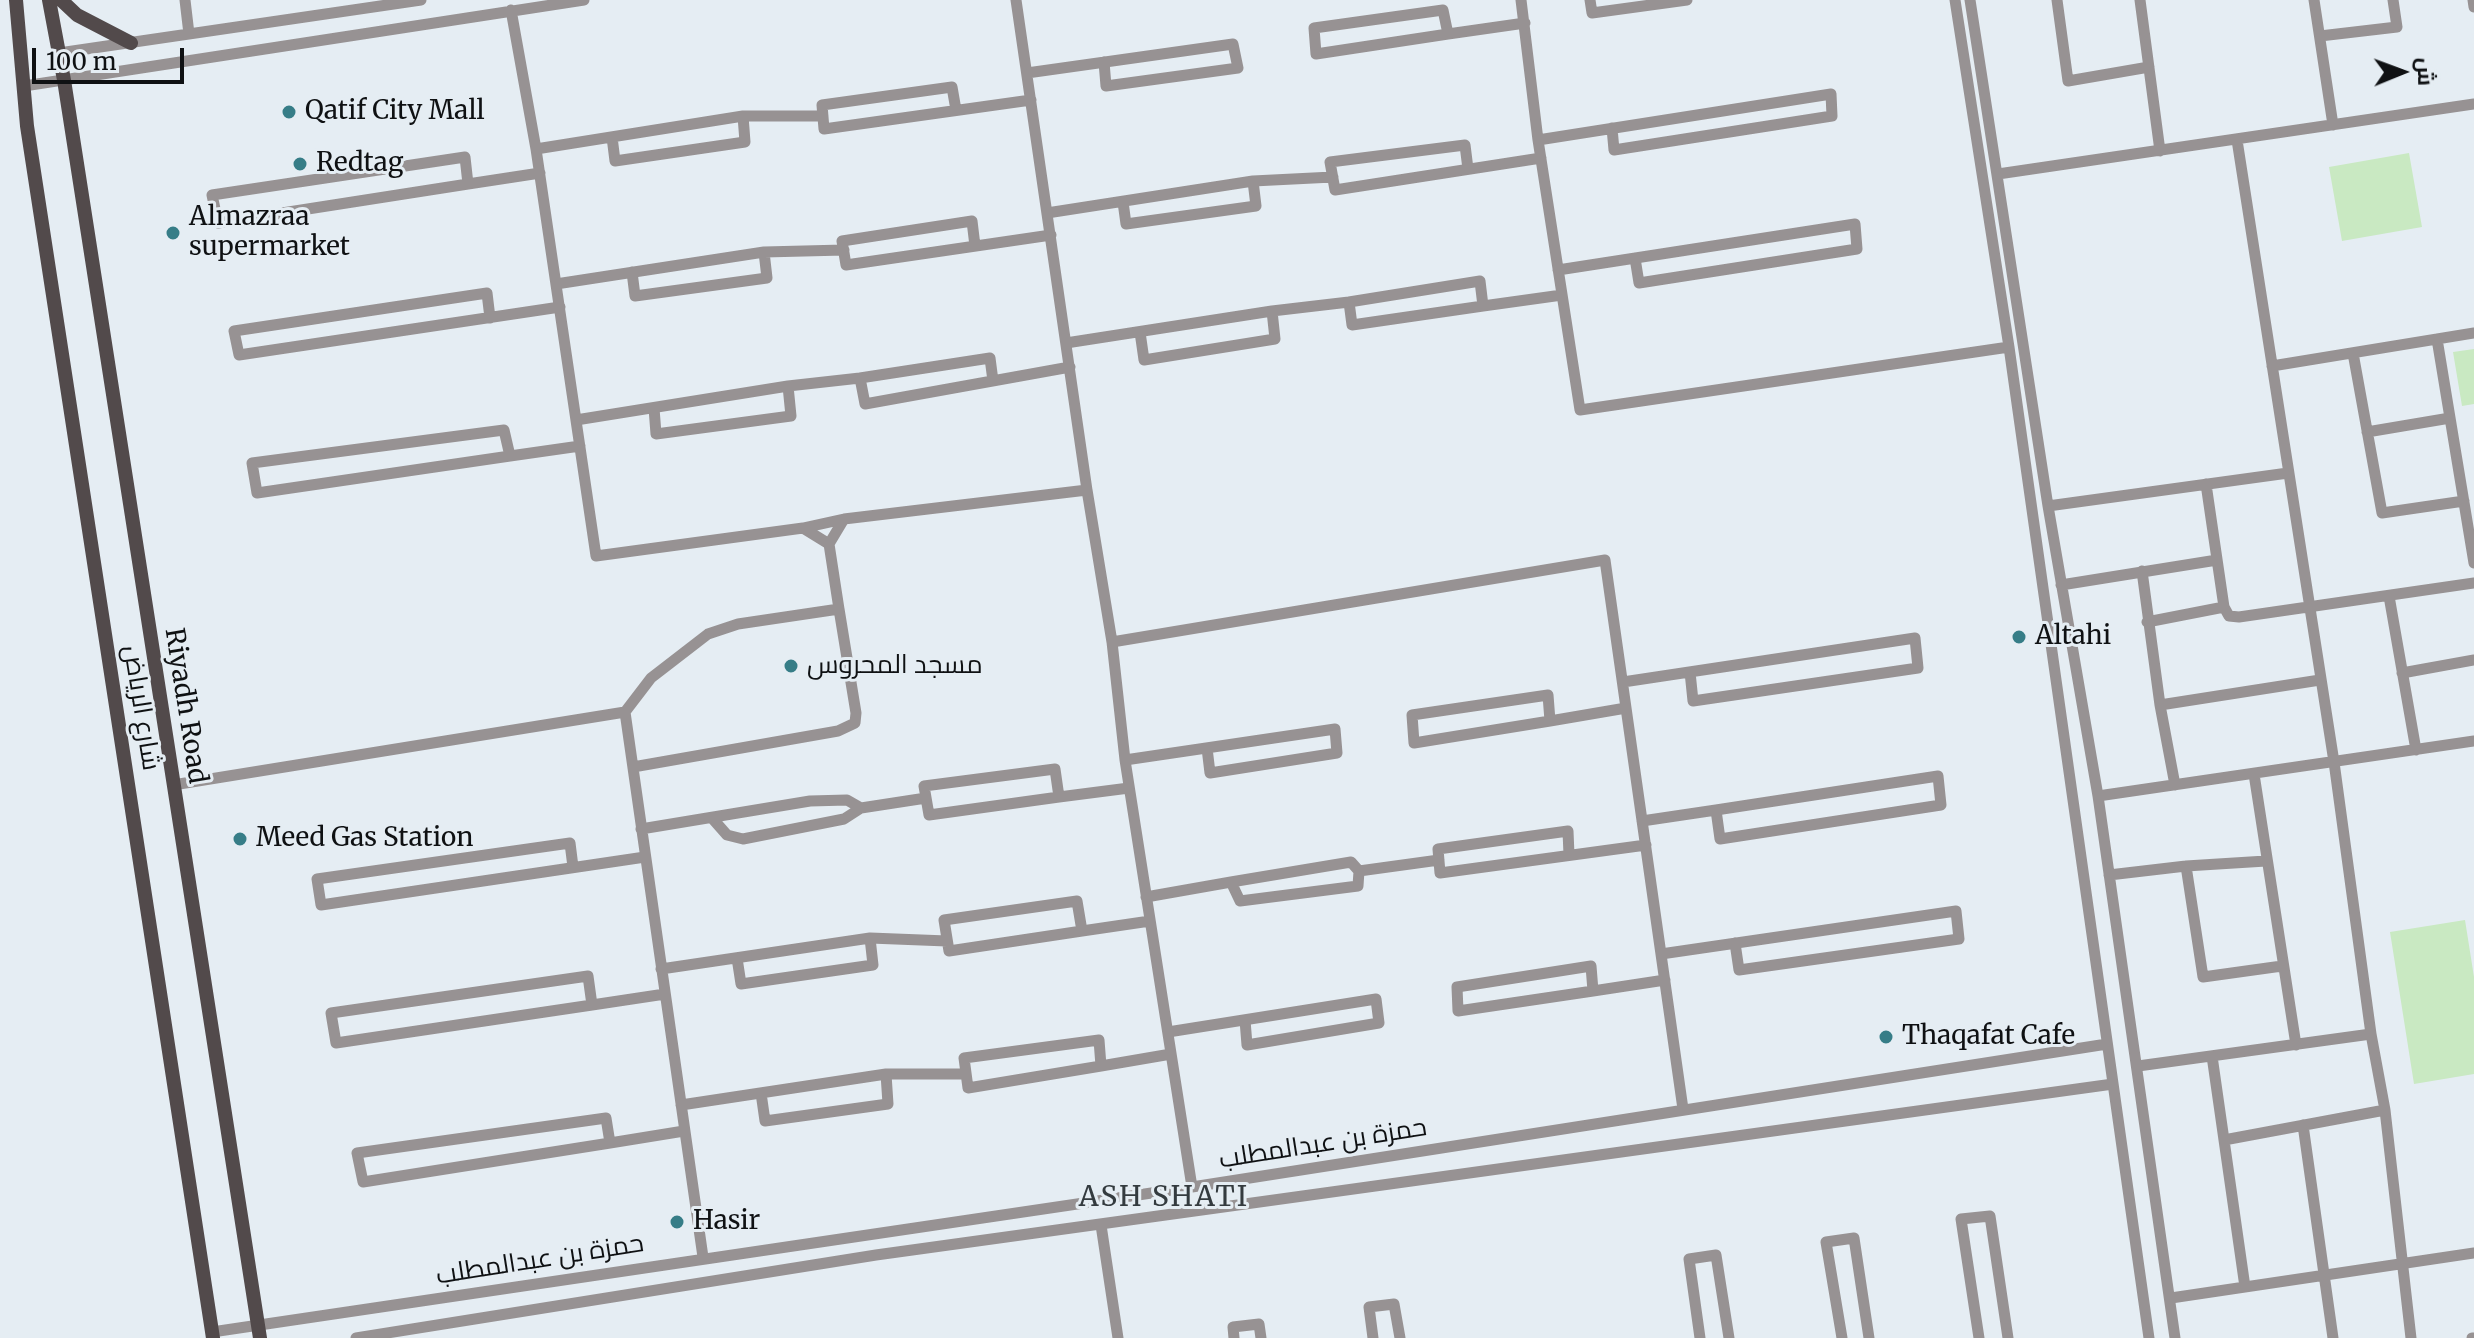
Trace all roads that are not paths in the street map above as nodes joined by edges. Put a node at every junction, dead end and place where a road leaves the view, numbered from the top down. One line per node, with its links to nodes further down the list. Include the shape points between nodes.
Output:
1 (16, 0): 30 (main road, شارع الرياض)
2 (49, 0): 25 (main road, Riyadh Road)
3 (185, 0): 21 (street)
4 (421, 0): 21 (street)
5 (584, 0): 19 (street)
6 (1016, 0): 28 (street)
7 (1521, 0): 20 (street)
8 (1590, 0): 9 (street, via 1592,13)
9 (1687, 0)
10 (1955, 0): 70 (street)
11 (1970, 0): 46 (street)
12 (2057, 0): 27 (street, via 2068,81)
13 (2140, 0): 27 (street)
14 (2314, 0): 23 (street)
15 (2393, 0): 23 (street, via 2397,27)
16 (2473, 0): 18 (street)
17 (65, 2): 24 (main road, via 93,25)
18 (2474, 7)
19 (511, 10): 29 (street); 41 (street)
20 (1525, 23): 22 (street); 39 (street)
21 (189, 34): 24 (street)
22 (1448, 34): 22 (street, via 1316,54 1314,28 1443,10)
23 (2320, 36): 36 (street)
24 (131, 43): 25 (street)
25 (59, 53): 29 (main road, Riyadh Road)
26 (1104, 62): 26 (street, via 1233,44 1238,68 1106,86); 28 (street)
27 (2149, 67): 42 (street)
28 (1027, 73): 31 (street)
29 (64, 80): 30 (street); 118 (main road, Riyadh Road)
30 (24, 86): 186 (main road, شارع الرياض)
31 (1031, 100): 33 (street); 51 (street)
32 (2474, 104): 36 (street)
33 (956, 110): 35 (street, via 824,129); 35 (street, via 952,87 822,105)
34 (743, 116): 35 (street); 38 (street); 38 (street, via 745,142 615,161)
35 (823, 116)
36 (2333, 125): 40 (street)
37 (1612, 128): 37 (street, via 1659,121 1831,94 1832,116 1614,150); 39 (street)
38 (612, 137): 41 (street)
39 (1538, 140): 43 (street)
40 (2237, 140): 42 (street); 72 (street)
41 (536, 149): 45 (street)
42 (2160, 151): 46 (street)
43 (1541, 158): 44 (street); 57 (street)
44 (1468, 169): 47 (street, via 1335,190); 47 (street, via 1465,145 1330,162)
45 (540, 173): 49 (street); 59 (street)
46 (1998, 174): 87 (street)
47 (1333, 177): 48 (street)
48 (1253, 181): 50 (street); 50 (street, via 1256,206 1126,224)
49 (468, 184): 49 (street, via 218,223 212,195 465,157)
50 (1123, 202): 51 (street)
51 (1047, 213): 52 (street)
52 (1051, 235): 53 (street); 69 (street)
53 (975, 246): 54 (street, via 846,265); 54 (street, via 972,221 842,241)
54 (844, 250): 55 (street)
55 (764, 252): 58 (street); 58 (street, via 767,278 635,296)
56 (1635, 258): 56 (street, via 1713,246 1855,224 1857,249 1639,283); 57 (street)
57 (1558, 270): 60 (street)
58 (632, 272): 59 (street)
59 (556, 284): 63 (street)
60 (1562, 295): 62 (street); 70 (street, via 1580,410)
61 (1349, 302): 62 (street, via 1352,325); 62 (street, via 1480,281); 64 (street)
62 (1483, 306)
63 (560, 307): 65 (street); 79 (street)
64 (1272, 311): 66 (street); 66 (street, via 1275,339 1144,360)
65 (490, 318): 65 (street, via 239,355 234,331 487,293)
66 (1140, 332): 69 (street)
67 (2474, 333): 68 (street)
68 (2437, 339): 71 (street); 78 (street)
69 (1066, 343): 73 (street)
70 (2009, 347): 156 (street)
71 (2353, 353): 72 (street); 80 (street)
72 (2272, 366): 83 (street)
73 (1070, 367): 75 (street); 85 (street)
74 (860, 378): 75 (street, via 990,358); 75 (street, via 865,404); 76 (street)
75 (993, 381)
76 (788, 386): 77 (street); 77 (street, via 791,416 656,434)
77 (654, 408): 79 (street)
78 (2450, 418): 80 (street); 86 (street)
79 (576, 420): 81 (street)
80 (2367, 432): 86 (street, via 2382,513)
81 (580, 446): 82 (street); 89 (street, via 596,556)
82 (510, 456): 82 (street, via 257,493 252,463 504,430)
83 (2288, 473): 84 (street); 98 (street)
84 (2206, 484): 87 (street); 91 (street)
85 (1087, 490): 88 (street); 101 (street)
86 (2464, 501): 92 (street)
87 (2048, 506): 95 (street)
88 (844, 519): 89 (street); 90 (street)
89 (803, 528): 90 (street)
90 (829, 544): 99 (street)
91 (2217, 560): 93 (street); 97 (street)
92 (2474, 563)
93 (2142, 571): 95 (street); 100 (street)
94 (2474, 583): 96 (street)
95 (2061, 585): 121 (street)
96 (2389, 596): 98 (street); 104 (street)
97 (2224, 607): 98 (street, via 2234,618); 100 (street)
98 (2309, 608): 105 (street)
99 (839, 609): 109 (street, via 738,624 708,634 651,678); 116 (street, via 855,723 838,731)
100 (2147, 622): 107 (street)
101 (1112, 642): 106 (street, via 1605,560); 114 (street)
102 (2474, 660): 104 (street)
103 (1690, 672): 103 (street, via 1915,638 1918,668 1693,701); 106 (street)
104 (2402, 673): 113 (street)
105 (2320, 680): 107 (street); 115 (street)
106 (1623, 682): 108 (street)
107 (2160, 705): 119 (street)
108 (1626, 708): 110 (street); 127 (street)
109 (625, 712): 116 (street); 118 (street)
110 (1550, 721): 110 (street, via 1414,743 1412,715 1548,695)
111 (2474, 741): 113 (street)
112 (1207, 748): 112 (street, via 1335,729 1337,753 1210,773); 114 (street)
113 (2416, 750): 115 (street)
114 (1125, 760): 120 (street)
115 (2334, 762): 117 (street); 155 (street)
116 (633, 767): 128 (street)
117 (2254, 774): 119 (street); 133 (street)
118 (173, 785): 185 (main road, Riyadh Road)
119 (2175, 785): 121 (street)
120 (1129, 788): 122 (street); 139 (street)
121 (2098, 796): 137 (street)
122 (1059, 797): 123 (street, via 929,815); 123 (street, via 1055,769 924,786)
123 (926, 798): 124 (street)
124 (861, 808): 126 (street, via 847,800 810,801); 126 (street, via 844,819 743,839 727,835)
125 (1716, 810): 125 (street, via 1938,776 1941,805 1720,839); 127 (street)
126 (712, 818): 128 (street)
127 (1642, 821): 129 (street)
128 (641, 829): 131 (street)
129 (1646, 845): 130 (street); 145 (street)
130 (1569, 855): 132 (street, via 1440,873); 132 (street, via 1568,831 1438,849)
131 (645, 857): 135 (street); 148 (street)
132 (1439, 860): 136 (street)
133 (2266, 861): 134 (street); 147 (street)
134 (2186, 866): 137 (street); 147 (street, via 2203,977)
135 (573, 867): 135 (street, via 321,905 317,879 570,843)
136 (1359, 871): 138 (street, via 1351,862); 138 (street, via 1358,886 1240,901)
137 (2109, 875): 161 (street)
138 (1231, 882): 139 (street)
139 (1146, 897): 140 (street)
140 (1150, 921): 141 (street); 154 (street)
141 (1082, 931): 143 (street, via 949,951); 143 (street, via 1077,901 944,920)
142 (870, 938): 143 (street); 146 (street); 146 (street, via 873,965 741,984)
143 (947, 941)
144 (1735, 943): 144 (street, via 1956,911 1959,939 1739,970); 145 (street)
145 (1661, 954): 149 (street)
146 (737, 958): 148 (street)
147 (2282, 966): 157 (street)
148 (661, 969): 151 (street)
149 (1665, 980): 150 (street); 167 (street)
150 (1593, 991): 150 (street, via 1458,1011 1457,987 1591,966)
151 (665, 994): 152 (street); 166 (street)
152 (592, 1005): 152 (street, via 336,1043 331,1013 588,976)
153 (1245, 1020): 153 (street, via 1376,999 1379,1023 1247,1045); 154 (street)
154 (1168, 1032): 158 (street)
155 (2371, 1034): 157 (street); 168 (street)
156 (2107, 1044): 164 (street); 167 (street, حمزة بن عبدالمطلب)
157 (2296, 1045): 159 (street)
158 (1171, 1054): 160 (street); 173 (street)
159 (2212, 1056): 161 (street); 171 (street)
160 (1101, 1066): 163 (street, via 968,1088); 163 (street, via 1099,1040 964,1058)
161 (2138, 1066): 184 (street)
162 (886, 1074): 163 (street); 165 (street); 165 (street, via 888,1104 765,1121)
163 (966, 1074)
164 (2113, 1084): 174 (street, حمزة بن عبدالمطلب); 199 (street)
165 (761, 1093): 166 (street)
166 (681, 1105): 170 (street)
167 (1683, 1109): 173 (street, حمزة بن عبدالمطلب)
168 (2385, 1110): 169 (street); 181 (street)
169 (2303, 1125): 171 (street); 182 (street)
170 (684, 1131): 172 (street); 180 (street)
171 (2224, 1140): 183 (street)
172 (610, 1143): 172 (street, via 363,1182 357,1153 606,1118)
173 (1192, 1187): 175 (street, حمزة بن عبدالمطلب)
174 (1101, 1225): 177 (street, حمزة بن عبدالمطلب); 188 (street)
175 (933, 1226): 176 (street, حمزة بن عبدالمطلب); 177 (street)
176 (880, 1233): 179 (street); 180 (street, حمزة بن عبدالمطلب)
177 (929, 1248): 179 (street, حمزة بن عبدالمطلب)
178 (2474, 1253): 181 (street)
179 (876, 1255): 187 (street, حمزة بن عبدالمطلب)
180 (703, 1257): 185 (street, حمزة بن عبدالمطلب)
181 (2404, 1263): 182 (street); 202 (street)
182 (2326, 1275): 183 (street); 201 (street)
183 (2245, 1287): 184 (street)
184 (2171, 1298): 200 (street)
185 (259, 1332): 186 (street, حمزة بن عبدالمطلب)
186 (213, 1335)
187 (356, 1338)
188 (1118, 1338)
189 (1234, 1338): 190 (street, via 1233,1327 1259,1324)
190 (1261, 1338)
191 (1373, 1338): 192 (street, via 1369,1307 1394,1304)
192 (1400, 1338)
193 (1700, 1338): 194 (street, via 1689,1259 1716,1255)
194 (1729, 1338)
195 (1842, 1338): 196 (street, via 1826,1242 1854,1238)
196 (1869, 1338)
197 (1979, 1338): 198 (street, via 1961,1219 1990,1216)
198 (2008, 1338)
199 (2149, 1338)
200 (2175, 1338)
201 (2333, 1338)
202 (2411, 1338)

